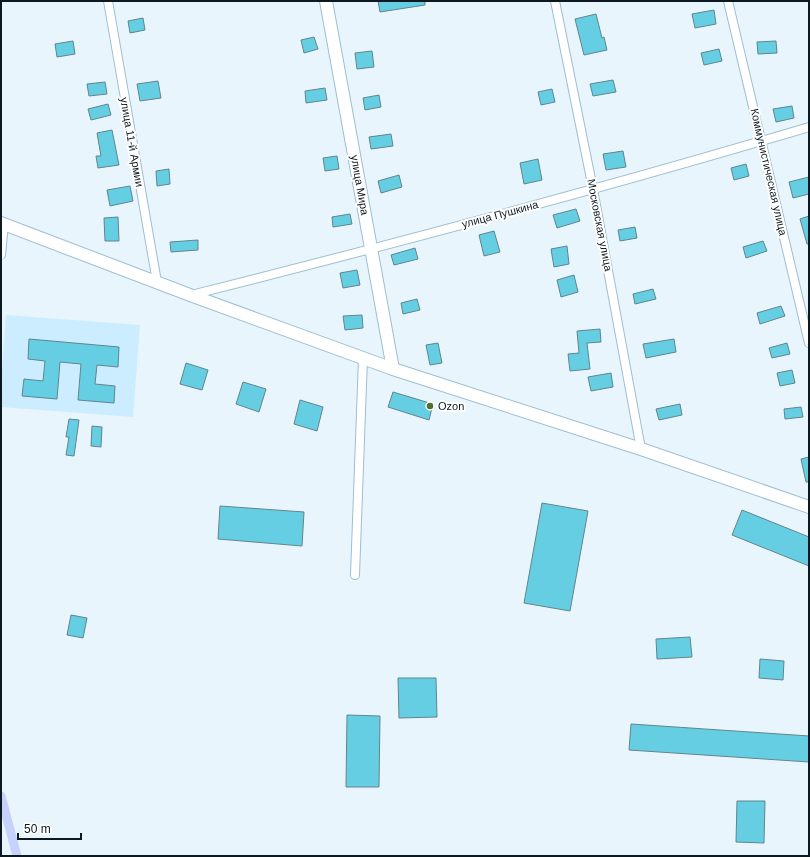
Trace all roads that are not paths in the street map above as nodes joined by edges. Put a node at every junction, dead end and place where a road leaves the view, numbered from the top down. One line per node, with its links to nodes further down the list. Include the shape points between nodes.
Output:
1 (108, 1): 11 (street, улица 11-й Армии)
2 (326, 1): 9 (main road, улица Мира)
3 (555, 1): 7 (street, Московская улица)
4 (728, 1): 6 (street, Коммунистическая улица)
5 (809, 127): 6 (street, улица Пушкина)
6 (762, 141): 7 (street, улица Пушкина); 13 (street, Коммунистическая улица)
7 (593, 189): 9 (street, улица Пушкина); 16 (street, Московская улица)
8 (2, 224): 10 (street); 11 (main road)
9 (371, 249): 12 (street, улица Пушкина); 15 (main road, улица Мира)
10 (1, 256)
11 (157, 282): 12 (main road)
12 (190, 295): 14 (main road)
13 (809, 343)
14 (363, 358): 15 (main road); 18 (street)
15 (394, 369): 16 (main road)
16 (641, 449): 17 (main road)
17 (809, 507)
18 (355, 575)

